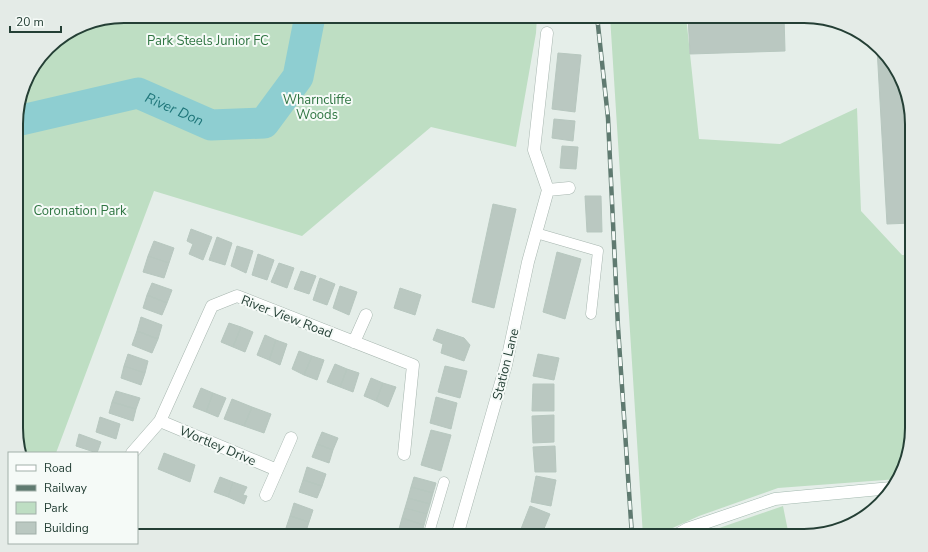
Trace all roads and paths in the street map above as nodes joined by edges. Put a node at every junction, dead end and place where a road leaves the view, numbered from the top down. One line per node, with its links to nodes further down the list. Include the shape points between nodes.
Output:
1 (547, 33): 3 (street, via 534,150)
2 (569, 188): 3 (street)
3 (548, 190): 4 (street, Station Lane)
4 (536, 233): 5 (lane, via 598,251); 17 (street, Station Lane, via 506,365)
5 (591, 314)
6 (366, 315): 7 (street)
7 (354, 342): 8 (street, River View Road, via 237,296 212,306); 11 (street, River View Road, via 413,365)
8 (160, 421): 10 (street, River View Road); 12 (street, Wortley Drive)
9 (291, 438): 12 (street)
10 (133, 452)
11 (404, 454)
12 (277, 470): 15 (street)
13 (444, 482): 16 (lane)
14 (885, 489): 18 (street, via 775,499)
15 (266, 495)
16 (430, 529)
17 (459, 529)
18 (687, 529)

